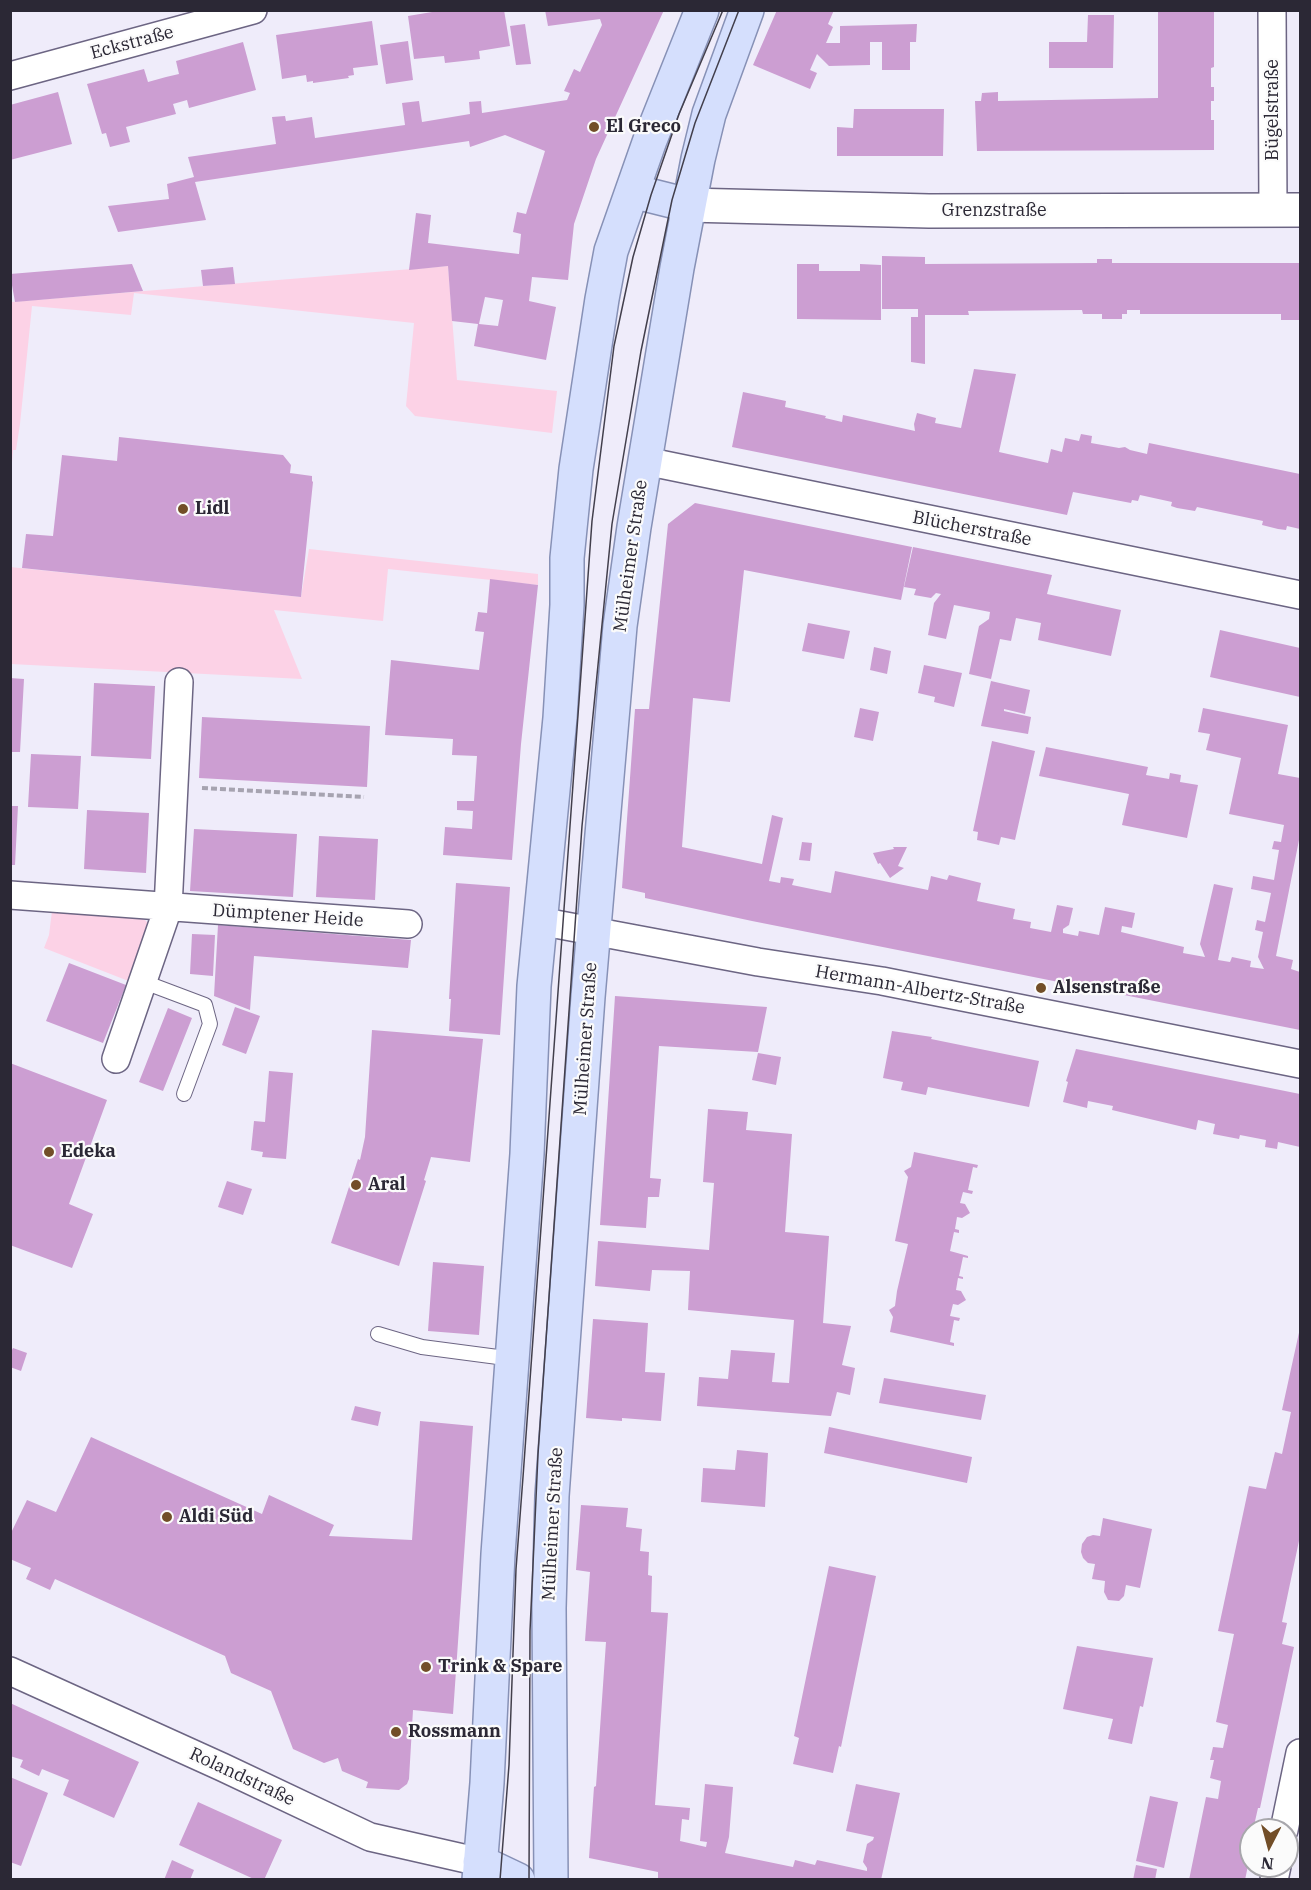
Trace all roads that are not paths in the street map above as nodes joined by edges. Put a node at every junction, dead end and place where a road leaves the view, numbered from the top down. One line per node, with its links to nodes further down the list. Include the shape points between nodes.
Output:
1 (253, 10): 5 (street, Eckstraße)
2 (702, 10): 6 (main road)
3 (747, 10): 7 (main road, Mülheimer Straße, via 709,114)
4 (1272, 10): 8 (street, Bügelstraße)
5 (10, 76)
6 (632, 190): 7 (main road); 14 (main road, via 609,260 576,469 567,558 560,718)
7 (688, 205): 8 (street, Grenzstraße, via 929,211); 9 (main road, Mülheimer Straße)
8 (1287, 210)
9 (645, 461): 10 (street, Blücherstraße); 16 (main road, Mülheimer Straße, via 620,626)
10 (1300, 595)
11 (179, 682): 13 (street)
12 (10, 895): 13 (street, Dümptener Heide)
13 (168, 908): 15 (street, Dümptener Heide); 17 (street)
14 (539, 921): 16 (street, Hermann-Albertz-Straße); 22 (main road)
15 (408, 924)
16 (594, 931): 19 (street, Hermann-Albertz-Straße, via 882,981); 28 (main road, Mülheimer Straße, via 552,1496)
17 (144, 982): 18 (street); 20 (lane, via 205,1005 210,1024)
18 (116, 1059)
19 (1300, 1064)
20 (184, 1094)
21 (378, 1334): 22 (lane, via 422,1347)
22 (513, 1359): 26 (main road)
23 (10, 1671): 26 (street, Rolandstraße, via 370,1837)
24 (1300, 1753): 25 (street)
25 (1286, 1818)
26 (479, 1871): 27 (main road)
27 (518, 1880)
28 (550, 1880)

